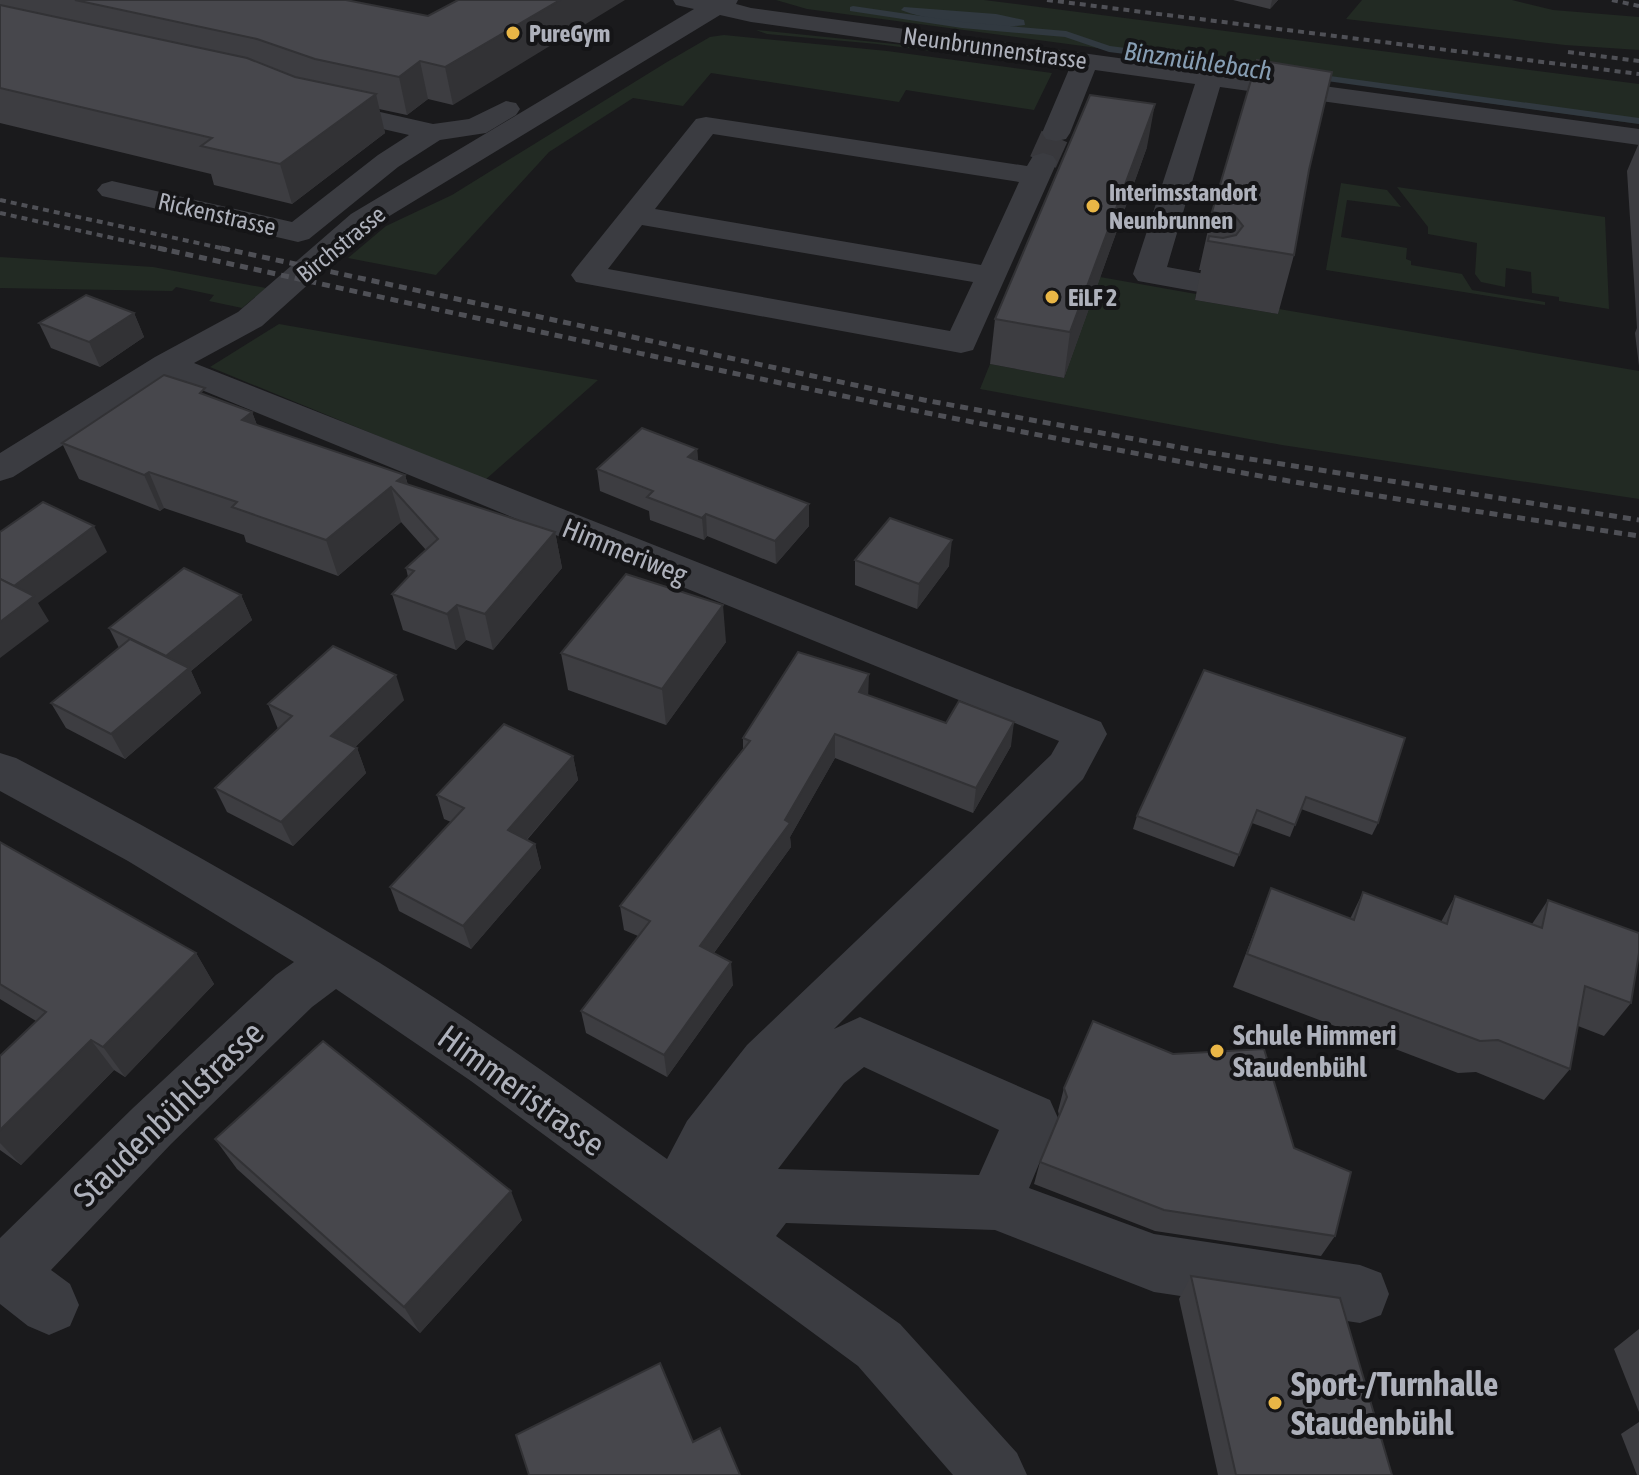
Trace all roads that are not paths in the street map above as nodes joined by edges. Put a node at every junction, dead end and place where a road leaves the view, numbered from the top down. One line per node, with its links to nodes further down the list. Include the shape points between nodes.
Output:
1 (685, 0): 2 (street, Neunbrunnenstrasse)
2 (721, 4): 3 (street, Birchstrasse); 4 (street, Neunbrunnenstrasse, via 751,15)
3 (645, 48): 7 (street, Rickenstrasse, via 594,57 476,127); 17 (street, Birchstrasse, via 353,228 250,319)
4 (1086, 60): 5 (street, Neunbrunnenstrasse); 8 (street)
5 (1210, 77): 9 (street, Neunbrunnenstrasse); 15 (street, via 1149,274)
6 (304, 101): 7 (street, Rickenstrasse)
7 (433, 132): 10 (street, Rickenstrasse, via 298,233)
8 (1056, 133)
9 (1639, 137)
10 (112, 190)
11 (1028, 195): 12 (street, via 706,125); 13 (street); 14 (street)
12 (635, 215): 14 (street); 14 (street, via 587,275 961,343)
13 (1052, 216)
14 (989, 281): 16 (street)
15 (1210, 284)
16 (1020, 291)
17 (167, 364): 18 (street, Birchstrasse); 22 (street, Himmeriweg, via 1085,734 1067,767 766,1062 706,1139)
18 (0, 469)
19 (0, 770): 20 (street, Himmeristrasse, via 145,848)
20 (335, 961): 22 (street, Himmeristrasse, via 490,1064); 23 (street, Staudenbühlstrasse, via 294,991 152,1126)
21 (995, 1203): 22 (street, via 773,1196); 22 (street, via 1031,1118 860,1040 825,1066); 24 (street, via 1154,1263)
22 (705, 1221): 25 (street, Himmeristrasse, via 879,1345)
23 (19, 1282)
24 (1360, 1294)
25 (995, 1475)

